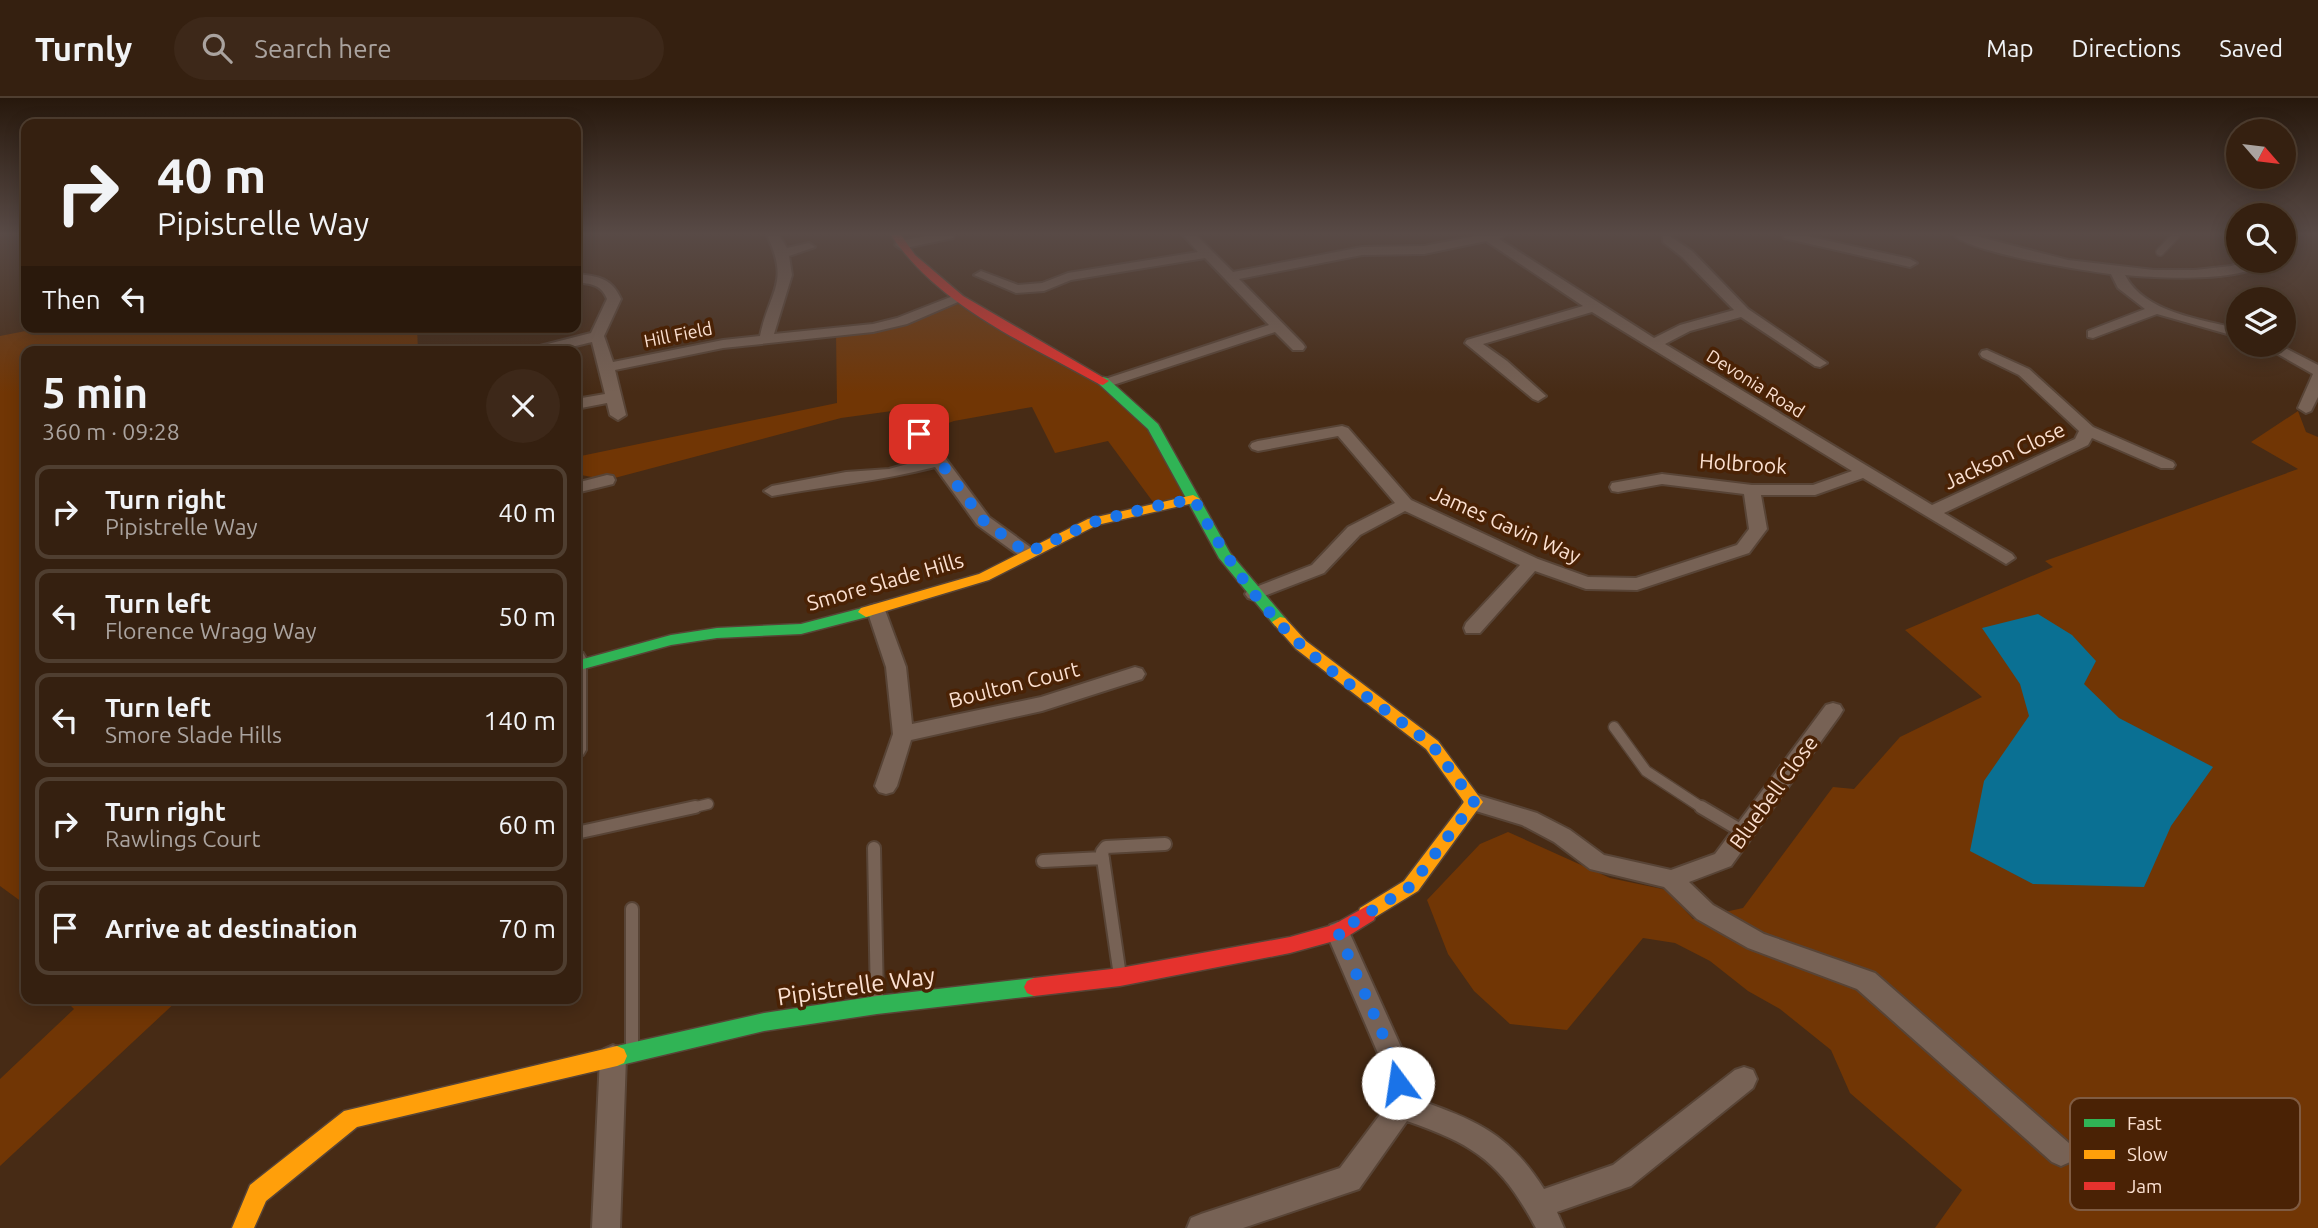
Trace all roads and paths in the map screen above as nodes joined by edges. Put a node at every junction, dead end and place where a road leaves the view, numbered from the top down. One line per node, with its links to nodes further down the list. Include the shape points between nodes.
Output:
1 (609, 288): 17 (street, via 614,299)
2 (782, 288): 18 (street, via 769,316)
3 (944, 288): 10 (street)
4 (1013, 288): 5 (street)
5 (1034, 288)
6 (1241, 288): 14 (street)
7 (1567, 288): 11 (street, Devonia Road)
8 (1720, 288): 13 (street)
9 (2126, 288): 12 (street, via 2131,296)
10 (958, 299): 18 (street, Hill Field, via 873,328); 28 (street)
11 (1594, 307): 19 (street, Devonia Road); 29 (street, via 1472,343)
12 (2156, 309): 15 (street); 16 (street)
13 (1743, 312): 19 (street, via 1685,328); 24 (street)
14 (1276, 327): 21 (street); 28 (street)
15 (2226, 329)
16 (2094, 334)
17 (597, 336): 20 (street); 25 (street)
18 (766, 339): 25 (street, Hill Field)
19 (1655, 343): 39 (street, Devonia Road)
20 (557, 346)
21 (1298, 348)
22 (1987, 354): 34 (street, Jackson Close, via 2024,372)
23 (2293, 357): 26 (street)
24 (1820, 363)
25 (610, 368): 30 (street)
26 (2318, 370)
27 (2318, 377): 32 (street)
28 (1107, 383): 45 (street, via 1153,427)
29 (1538, 396)
30 (612, 397): 31 (street); 33 (street)
31 (581, 403)
32 (2306, 408)
33 (618, 415)
34 (2087, 430): 38 (street, Jackson Close); 47 (street, Jackson Close, via 2082,442)
35 (919, 434): 37 (street)
36 (1258, 446): 46 (street, James Gavin Way, via 1342,431)
37 (937, 461): 44 (street, via 890,474); 48 (street, via 984,521)
38 (2167, 465)
39 (1863, 473): 43 (street, Holbrook, via 1815,490); 47 (street, Devonia Road)
40 (607, 481): 41 (street)
41 (581, 487)
42 (1618, 487): 43 (street, Holbrook, via 1662,479)
43 (1752, 490): 50 (street, James Gavin Way, via 1758,529 1743,549 1637,584 1586,583)
44 (772, 491)
45 (1194, 499): 48 (street, Smore Slade Hills, via 1093,522); 51 (street, via 1224,555)
46 (1405, 504): 50 (street, James Gavin Way); 51 (street, via 1354,531 1318,569)
47 (1931, 512): 49 (street, Devonia Road)
48 (1027, 553): 52 (street, Smore Slade Hills, via 984,577)
49 (2006, 558)
50 (1532, 563): 53 (street)
51 (1254, 594): 60 (street, via 1301,645 1432,745)
52 (876, 610): 54 (street, Smore Slade Hills, via 801,629 717,633); 58 (street, via 896,667)
53 (1474, 628)
54 (581, 661)
55 (1135, 674): 58 (street, Boulton Court, via 1042,704)
56 (1833, 710): 63 (street, Bluebell Close)
57 (1614, 727): 63 (lane, via 1646,771)
58 (903, 734): 59 (street)
59 (886, 786)
60 (1474, 802): 68 (street, via 1529,819 1598,863); 70 (street, Pipistrelle Way, via 1411,886)
61 (708, 804): 62 (lane)
62 (581, 832)
63 (1745, 833): 68 (street, Bluebell Close, via 1723,860)
64 (1165, 845): 66 (lane, via 1105,847)
65 (874, 848): 72 (lane)
66 (1102, 858): 67 (lane); 71 (lane)
67 (1043, 860)
68 (1671, 879): 76 (street, via 1705,912 1756,941 1866,981)
69 (632, 909): 73 (lane)
70 (1338, 932): 71 (street, Pipistrelle Way); 75 (street, via 1393,1058)
71 (1120, 977): 72 (street, Pipistrelle Way)
72 (877, 1005): 73 (street, Pipistrelle Way, via 764,1022)
73 (622, 1054): 79 (street, Pipistrelle Way, via 352,1118 258,1192); 80 (street)
74 (1744, 1079): 77 (street, via 1621,1176)
75 (1402, 1107): 77 (street, via 1495,1148); 78 (street, via 1349,1179)
76 (2061, 1153)
77 (1545, 1216)
78 (1211, 1227)
79 (243, 1228)
80 (606, 1228)

